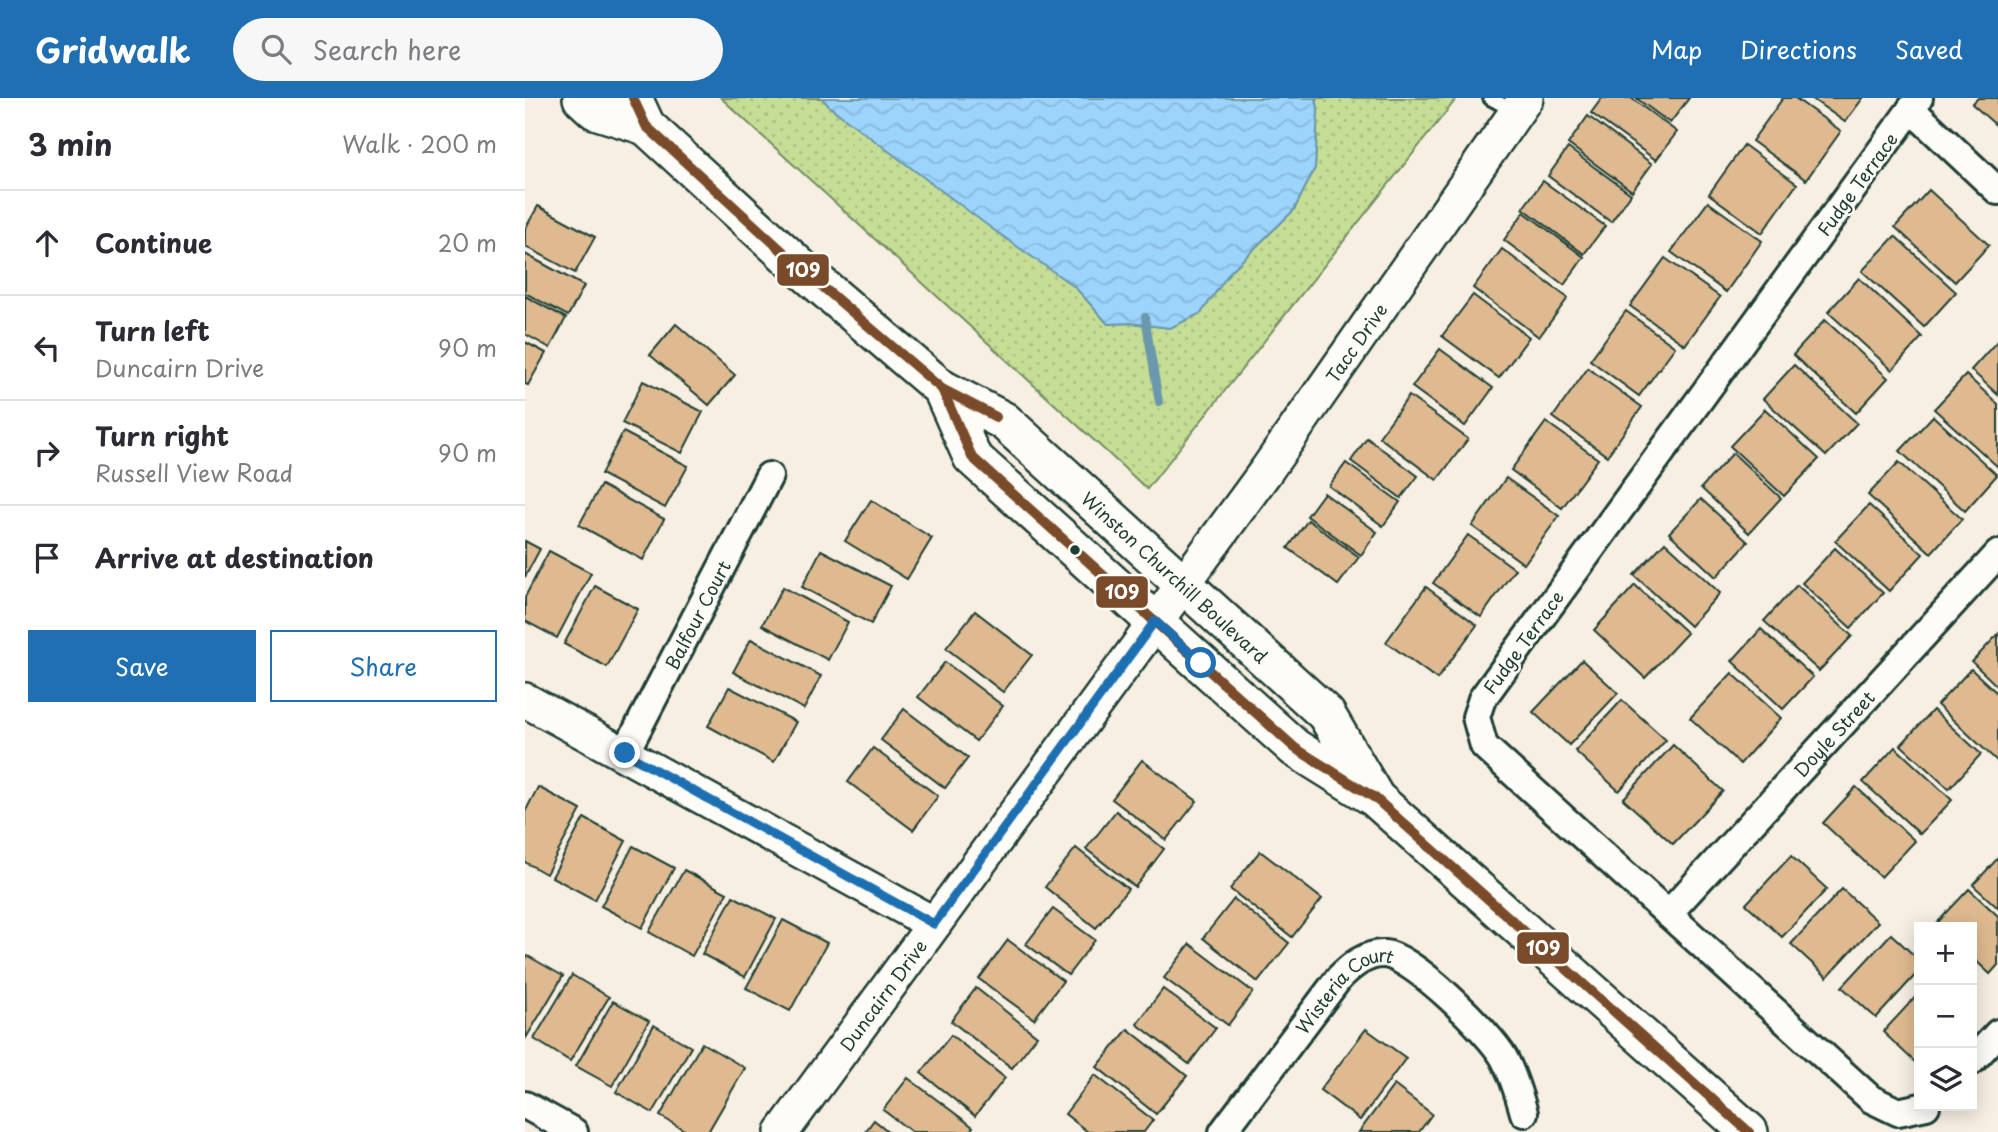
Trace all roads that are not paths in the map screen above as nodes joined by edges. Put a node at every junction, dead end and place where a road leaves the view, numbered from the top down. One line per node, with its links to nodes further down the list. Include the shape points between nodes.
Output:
1 (582, 98): 4 (main road, Winston Churchill Boulevard, via 595,110)
2 (1511, 103): 9 (street, Tacc Drive, via 1281,449)
3 (1915, 104): 5 (street, Fudge Terrace); 14 (street, Fudge Terrace, via 1482,699 1476,717 1484,747)
4 (639, 112): 6 (main road, Winston Churchill Boulevard, via 803,270)
5 (1998, 191)
6 (942, 389): 9 (main road, Winston Churchill Boulevard, via 1004,421); 10 (main road, Winston Churchill Boulevard, via 972,457)
7 (769, 476): 12 (street, Balfour Court)
8 (1998, 554): 14 (street, Doyle Street)
9 (1183, 584): 10 (street, Tacc Drive); 13 (main road, Winston Churchill Boulevard, via 1326,713)
10 (1155, 621): 13 (main road, Winston Churchill Boulevard, via 1295,748); 15 (street, Duncairn Drive)
11 (525, 700): 12 (street)
12 (625, 753): 15 (street)
13 (1375, 798): 24 (main road, Winston Churchill Boulevard)
14 (1668, 914): 19 (street, Fudge Terrace, via 1871,1099 1898,1112)
15 (934, 924): 22 (street, Duncairn Drive)
16 (1998, 1033): 17 (street)
17 (1977, 1056)
18 (525, 1105): 21 (street)
19 (1914, 1109)
20 (1524, 1113): 23 (street, Wisteria Court, via 1504,1057 1483,1029 1414,968 1383,954 1353,964 1339,978)
21 (574, 1132)
22 (782, 1132)
23 (1223, 1132)
24 (1749, 1132)

